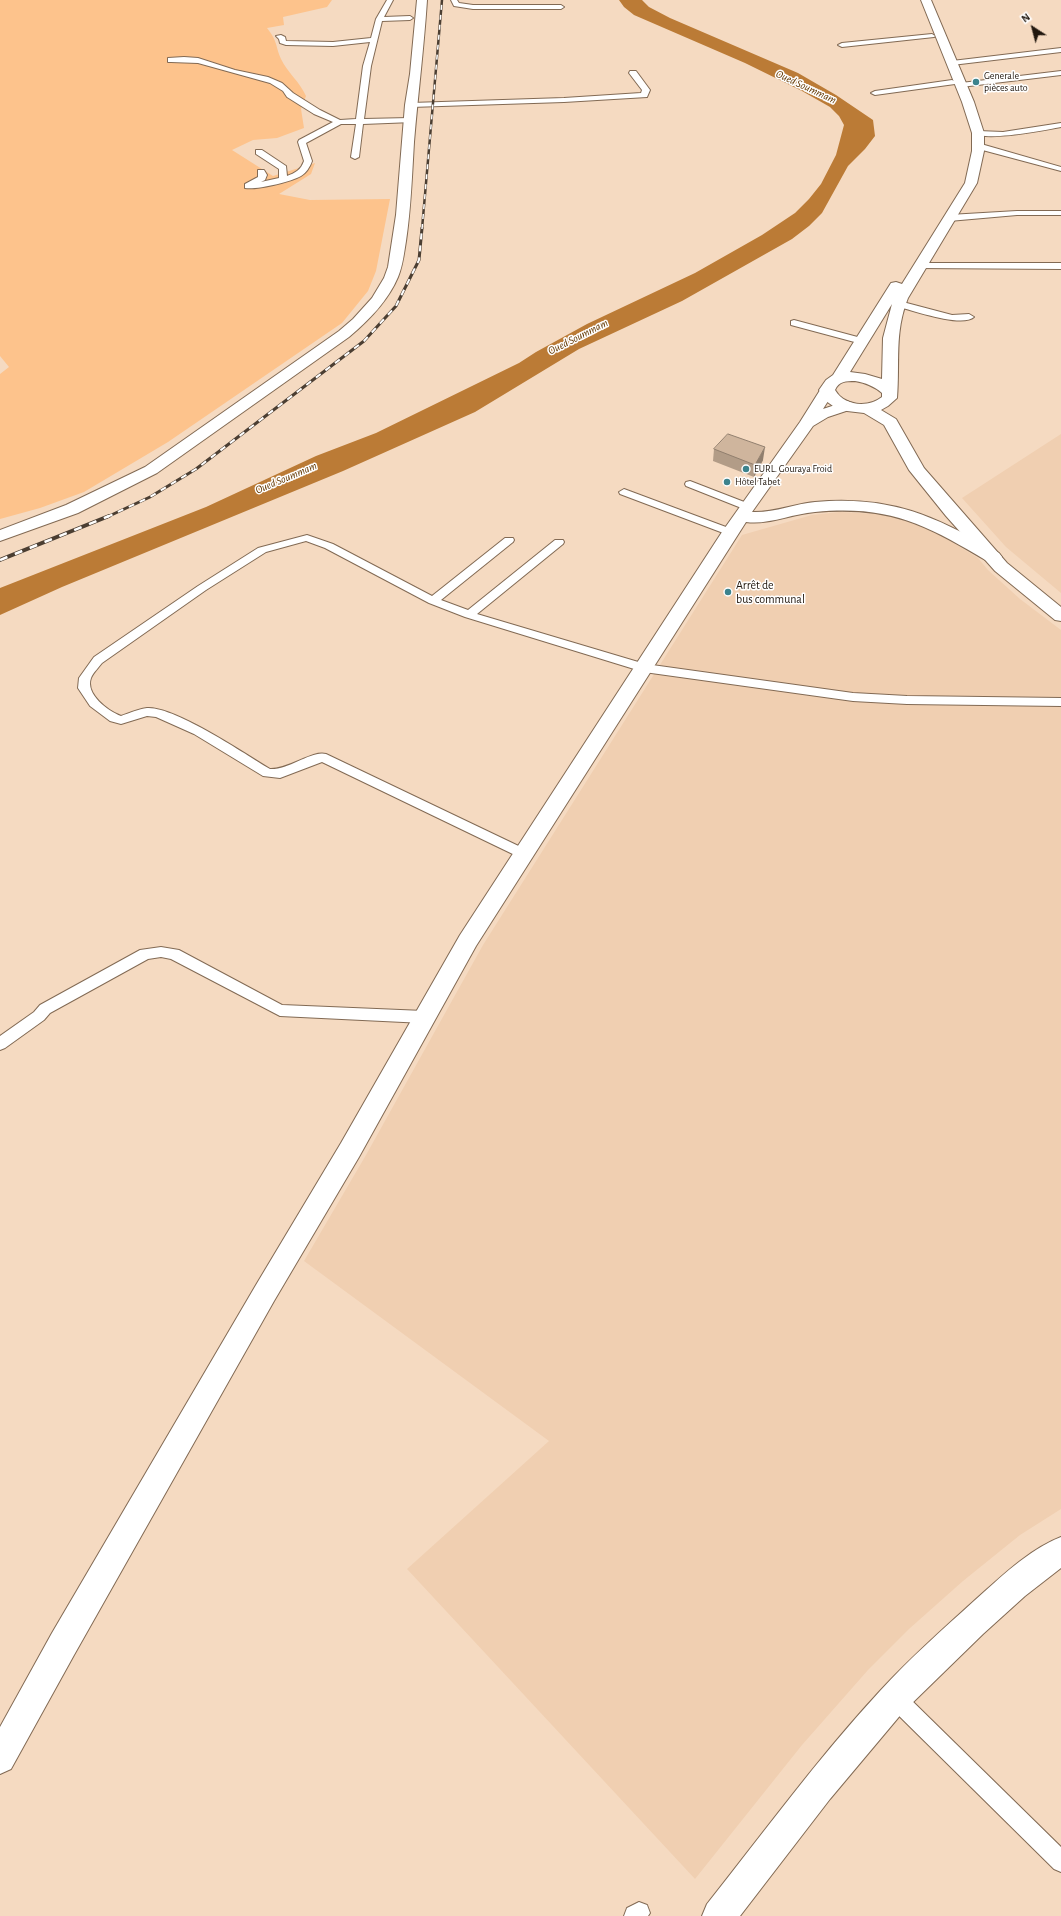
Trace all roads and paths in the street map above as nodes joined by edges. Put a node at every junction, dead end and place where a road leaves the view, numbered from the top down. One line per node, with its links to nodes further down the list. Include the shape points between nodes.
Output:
1 (390, 0): 9 (street)
2 (412, 0): 8 (main road)
3 (422, 0): 21 (main road, via 414,94)
4 (454, 0): 7 (street, via 456,5 473,7)
5 (920, 0): 11 (main road)
6 (926, 0): 16 (main road)
7 (561, 7)
8 (410, 18): 9 (street); 21 (main road, via 406,74)
9 (379, 19): 12 (street)
10 (279, 36): 12 (street, via 283,38 282,42 286,43 333,44)
11 (932, 36): 13 (street); 19 (main road)
12 (374, 40): 24 (street, via 366,71)
13 (842, 44)
14 (1061, 50): 16 (street)
15 (171, 60): 23 (street, via 203,62 274,82 317,112)
16 (952, 63): 19 (main road)
17 (1061, 73): 19 (street)
18 (633, 74): 21 (street, via 646,90 644,95 571,100)
19 (957, 84): 20 (street); 26 (main road); 40 (main road, via 970,129 967,166 959,184)
20 (875, 93)
21 (411, 102): 22 (main road)
22 (410, 120): 24 (street); 50 (main road, via 403,215 395,267 382,293 358,322 315,356 151,470 72,509)
23 (339, 122): 24 (street); 32 (street, via 302,142 307,165 295,176)
24 (361, 122): 29 (street)
25 (1061, 125): 26 (street, via 1002,134)
26 (978, 133): 27 (main road)
27 (978, 146): 30 (street); 34 (main road, via 971,182)
28 (259, 152): 32 (street, via 283,168)
29 (356, 156)
30 (1061, 169)
31 (261, 172): 32 (street, via 262,178 248,186)
32 (283, 178)
33 (1061, 212): 34 (street)
34 (949, 218): 35 (main road)
35 (920, 266): 36 (street); 37 (main road)
36 (1061, 266)
37 (899, 304): 38 (street, via 952,318); 43 (main road, via 890,337)
38 (969, 317)
39 (794, 323): 40 (street)
40 (862, 341): 41 (main road)
41 (838, 379): 42 (main road, via 832,382); 43 (main road, via 854,376 871,379)
42 (828, 390): 44 (main road, via 833,399); 46 (main road)
43 (889, 391): 45 (main road, via 886,401); 55 (main road, via 934,476 990,539)
44 (847, 406): 45 (main road); 46 (main road, via 823,414)
45 (866, 408): 53 (main road, via 890,422 917,470)
46 (807, 423): 49 (main road)
47 (690, 484): 49 (street)
48 (624, 492): 49 (street)
49 (740, 518): 53 (main road, via 765,518 807,508 838,505 889,508 944,528); 58 (main road)
50 (0, 536)
51 (509, 540): 54 (street)
52 (559, 542): 56 (street)
53 (993, 557): 57 (main road)
54 (433, 601): 56 (street); 60 (street, via 317,541 307,538 292,541 262,550 98,660 85,678 84,688 94,703 114,718 121,720 147,712 158,713 198,732 267,773 280,774 322,757)
55 (1061, 601)
56 (469, 615): 58 (street)
57 (1061, 616)
58 (644, 668): 59 (street, via 853,697); 60 (main road)
59 (1061, 702)
60 (524, 854): 61 (main road, via 468,941)
61 (424, 1017): 62 (street, via 280,1010 174,954 161,952 145,954 45,1009); 65 (main road)
62 (0, 1044)
63 (1061, 1551): 64 (main road, via 988,1608 935,1656)
64 (895, 1698): 66 (street); 67 (main road, via 830,1773)
65 (0, 1758)
66 (1061, 1862)
67 (719, 1916)

